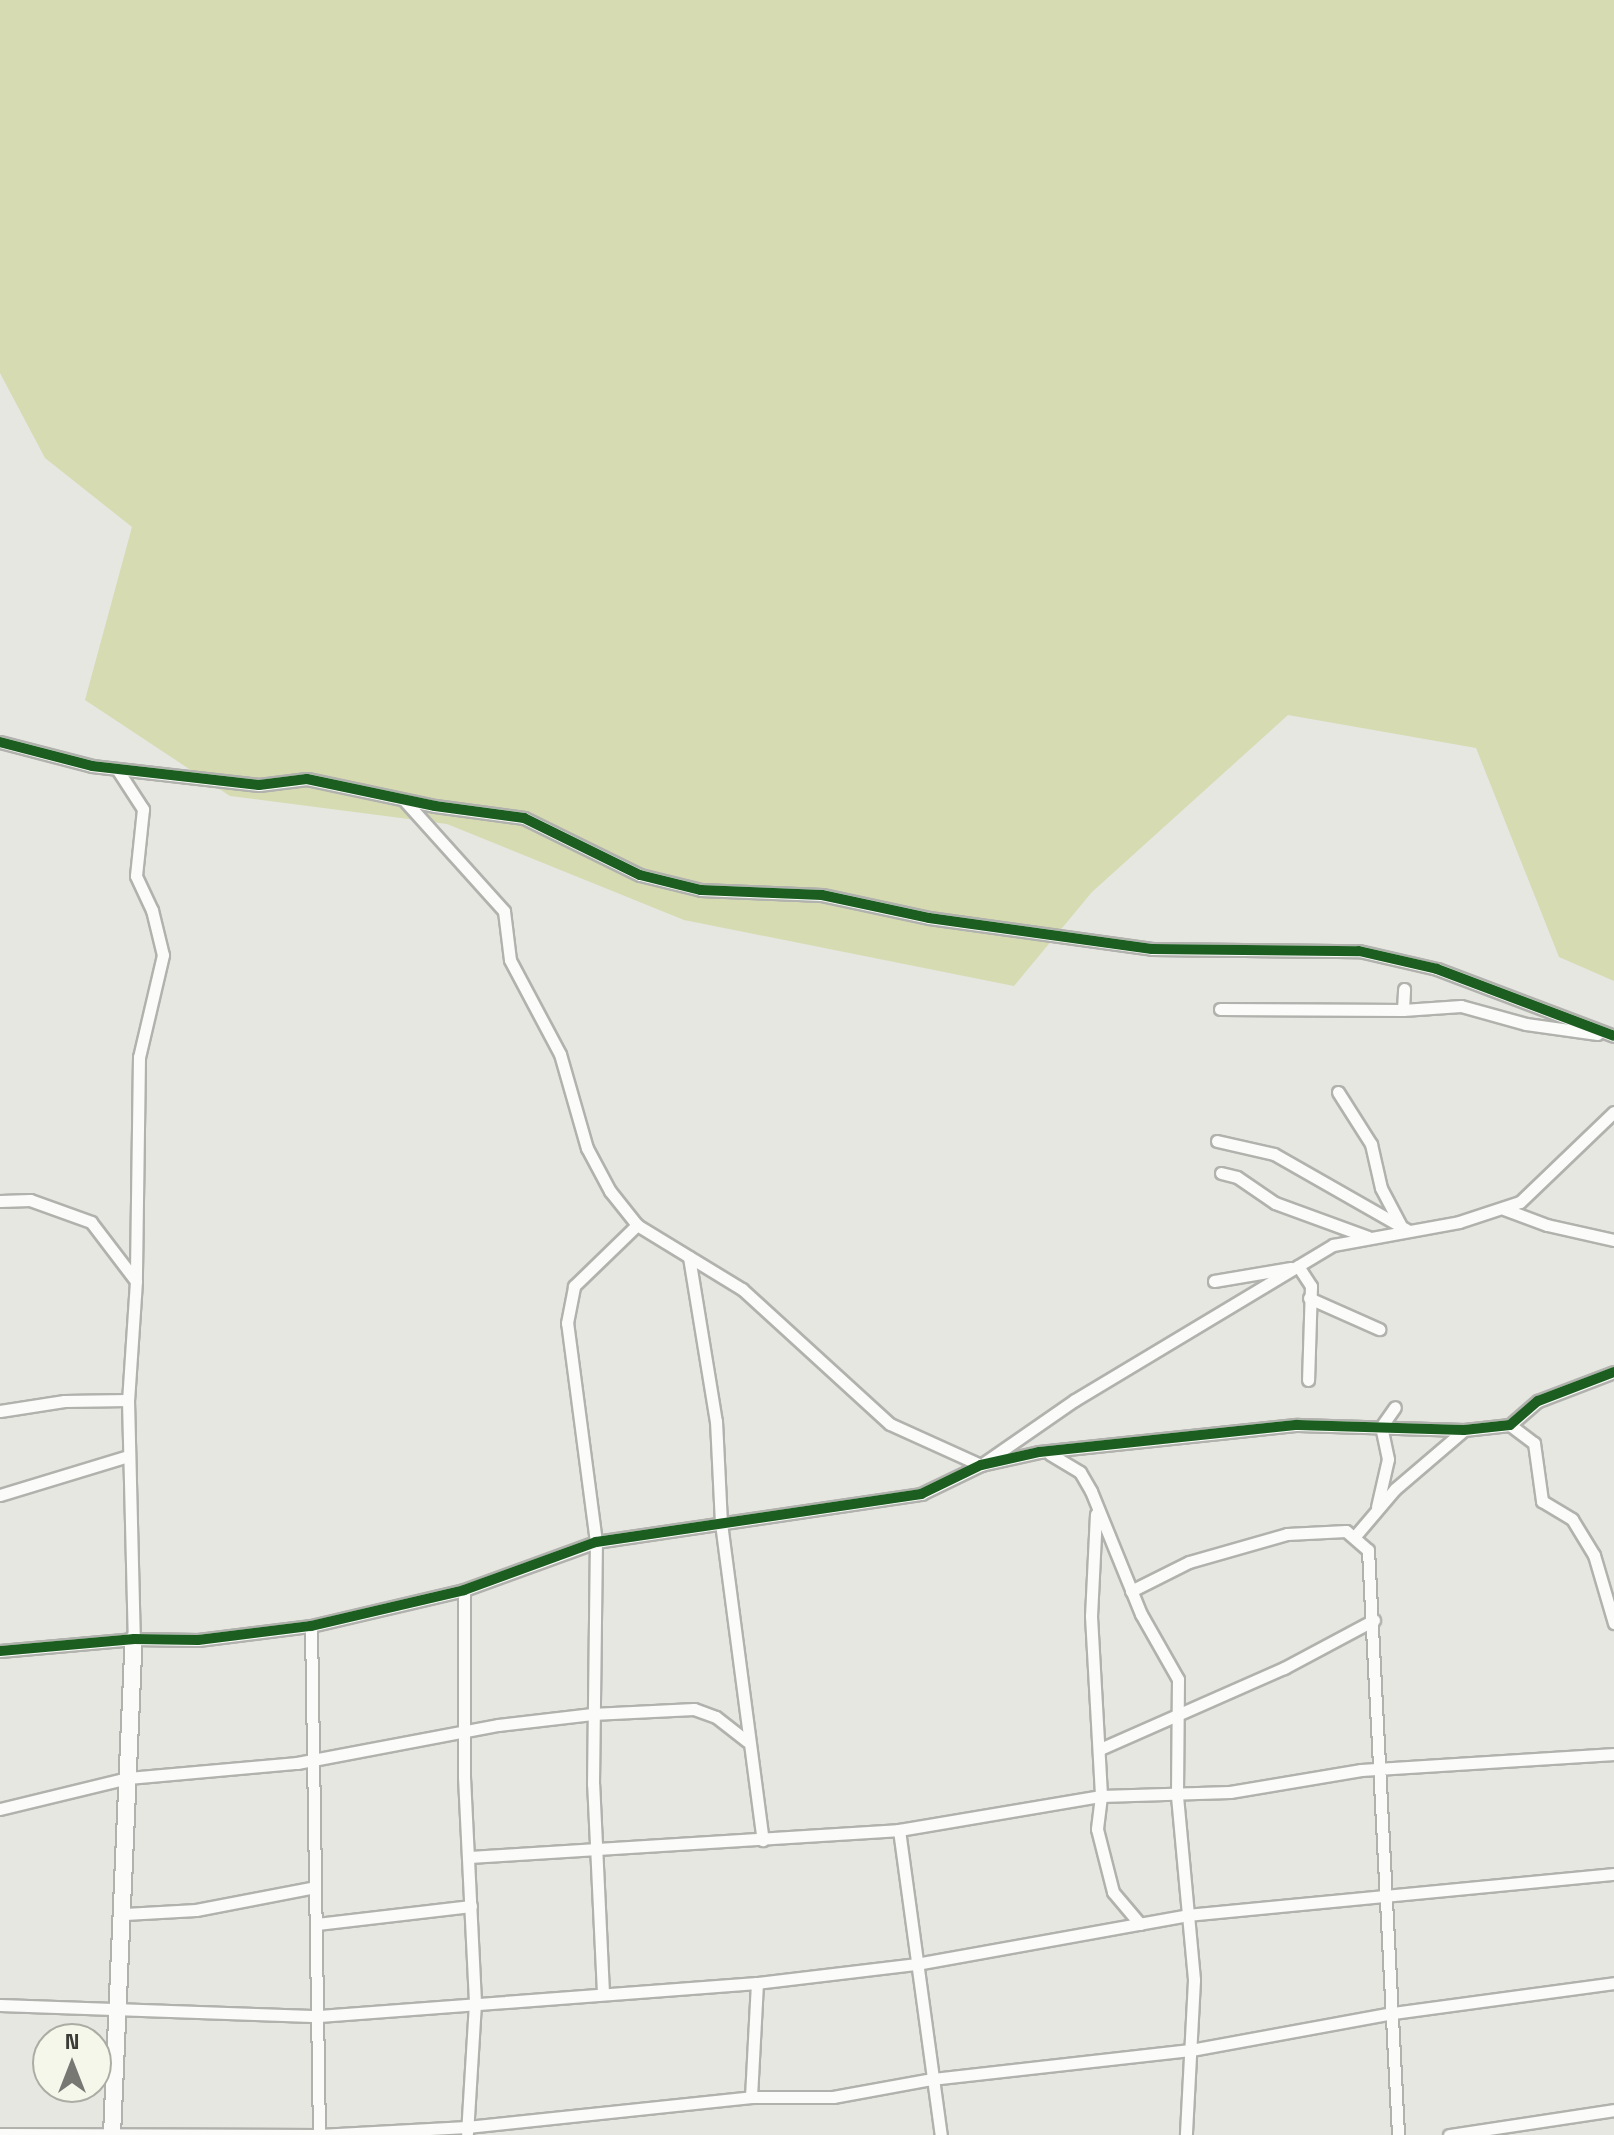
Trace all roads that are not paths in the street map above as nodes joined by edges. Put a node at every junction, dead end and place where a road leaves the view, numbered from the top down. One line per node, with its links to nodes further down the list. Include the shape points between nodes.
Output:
1 (0, 742): 2 (street)
2 (117, 769): 3 (street, via 259,785 307,779); 19 (street, via 143,809 136,876 152,910 163,955 139,1057)
3 (405, 800): 6 (street, via 524,818 640,875 701,890 822,895 929,918 1152,949 1359,951 1437,969 1614,1036 1526,1024 1452,1004); 13 (street, via 504,911 510,960 560,1054 587,1148 610,1191)
4 (1404, 989): 6 (street)
5 (1220, 1009): 6 (street)
6 (1403, 1010)
7 (1338, 1092): 14 (street, via 1371,1144 1381,1188)
8 (1614, 1112): 12 (street, via 1536,1190)
9 (1217, 1141): 14 (street, via 1274,1154)
10 (1221, 1173): 15 (street, via 1237,1177 1275,1203)
11 (0, 1201): 19 (street, via 30,1200 91,1222)
12 (1504, 1209): 14 (street); 16 (street)
13 (637, 1225): 17 (street); 39 (street, via 586,1269 568,1304)
14 (1404, 1228): 15 (street)
15 (1368, 1237): 18 (street, via 1333,1245)
16 (1614, 1240)
17 (689, 1257): 33 (street, via 742,1289 890,1424); 37 (street, via 716,1421)
18 (1296, 1267): 20 (street); 21 (street, via 1311,1286); 33 (street, via 1075,1400)
19 (136, 1281): 25 (street)
20 (1214, 1281)
21 (1309, 1298): 22 (street); 24 (street)
22 (1379, 1329)
23 (1614, 1372): 28 (street, via 1538,1401)
24 (1308, 1380)
25 (128, 1400): 27 (street, via 64,1401); 32 (street)
26 (1395, 1407): 29 (street)
27 (0, 1411)
28 (1510, 1425): 30 (street); 43 (street, via 1534,1443 1542,1501 1572,1519 1594,1555)
29 (1381, 1427): 30 (street); 31 (street, via 1298,1425); 36 (street, via 1388,1459)
30 (1464, 1430): 36 (street)
31 (1039, 1452): 33 (street); 35 (street, via 1065,1460 1080,1472)
32 (128, 1456): 34 (street); 45 (street)
33 (981, 1465): 37 (street, via 921,1494)
34 (0, 1495)
35 (1096, 1509): 41 (street); 51 (street, via 1091,1616)
36 (1375, 1512): 38 (street)
37 (721, 1523): 39 (street); 50 (street)
38 (1356, 1535): 41 (street, via 1336,1529 1248,1541); 42 (street, via 1368,1550)
39 (596, 1542): 40 (street); 47 (street)
40 (464, 1590): 44 (street); 49 (street)
41 (1131, 1591): 48 (street, via 1178,1679)
42 (1374, 1620): 48 (street); 54 (street)
43 (1614, 1623)
44 (311, 1626): 45 (street, via 198,1640); 53 (street)
45 (134, 1639): 46 (street); 55 (street)
46 (0, 1651)
47 (592, 1714): 49 (street); 50 (street, via 694,1709 716,1717); 61 (street)
48 (1176, 1716): 51 (street); 57 (street)
49 (464, 1732): 53 (street); 62 (street)
50 (747, 1741): 60 (street)
51 (1100, 1749): 56 (street)
52 (1614, 1754): 54 (street)
53 (315, 1760): 55 (street); 64 (street)
54 (1382, 1768): 57 (street); 65 (street)
55 (128, 1778): 58 (street); 67 (street)
56 (1101, 1796): 57 (street); 59 (street); 70 (street, via 1097,1829 1106,1877)
57 (1177, 1796): 68 (street)
58 (0, 1809)
59 (899, 1830): 60 (street); 71 (street)
60 (763, 1840): 61 (street)
61 (597, 1848): 62 (street); 74 (street)
62 (471, 1857): 66 (street)
63 (1614, 1874): 65 (street)
64 (315, 1887): 67 (street, via 196,1910); 69 (street)
65 (1389, 1893): 68 (street); 78 (street)
66 (471, 1906): 69 (street); 75 (street)
67 (125, 1914): 77 (street)
68 (1187, 1915): 70 (street); 80 (street, via 1194,1980)
69 (317, 1924): 79 (street)
70 (1140, 1924): 71 (street)
71 (916, 1964): 72 (street); 81 (street)
72 (757, 1983): 74 (street); 82 (street)
73 (1614, 1983): 78 (street)
74 (603, 1993): 75 (street)
75 (475, 2003): 79 (street); 84 (street)
76 (0, 2005): 77 (street)
77 (121, 2010): 79 (street); 86 (street)
78 (1393, 2013): 80 (street); 90 (street)
79 (319, 2016): 87 (street)
80 (1191, 2050): 81 (street); 89 (street)
81 (932, 2079): 82 (street, via 833,2097); 88 (street)
82 (751, 2097): 84 (street)
83 (1614, 2110): 91 (street)
84 (467, 2131): 87 (street)
85 (0, 2134): 86 (street)
86 (112, 2134): 87 (street)
87 (319, 2135)
88 (941, 2135)
89 (1186, 2135)
90 (1398, 2135)
91 (1449, 2135)

